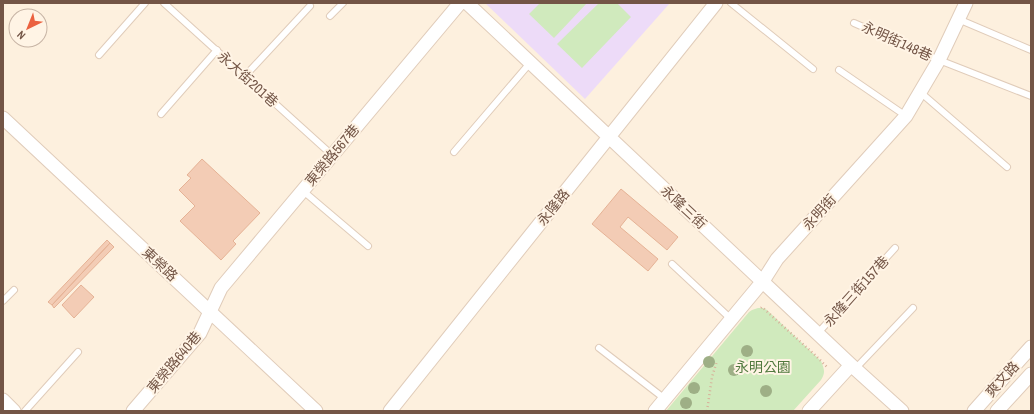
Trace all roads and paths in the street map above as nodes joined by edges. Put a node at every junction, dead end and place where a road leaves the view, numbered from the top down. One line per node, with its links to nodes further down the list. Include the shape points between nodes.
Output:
1 (145, 3): 15 (lane)
2 (164, 3): 13 (lane, 永大街201巷)
3 (342, 3): 10 (lane)
4 (460, 3): 28 (street, 東榮路567巷)
5 (467, 3): 17 (street, 永隆三街)
6 (716, 3): 26 (street, 永隆路)
7 (731, 3): 18 (lane)
8 (966, 3): 11 (street, 永明街)
9 (310, 6): 20 (lane)
10 (330, 16)
11 (958, 19): 14 (lane); 16 (street, 永明街)
12 (854, 23): 16 (lane, 永明街148巷)
13 (217, 50): 20 (lane, 永大街201巷); 23 (lane)
14 (1031, 50)
15 (99, 55)
16 (940, 60): 21 (street, 永明街); 22 (lane, 永明街148巷)
17 (530, 63): 26 (street, 永隆三街); 27 (lane)
18 (813, 69)
19 (839, 70): 24 (lane)
20 (245, 76): 28 (lane, 永大街201巷)
21 (920, 92): 24 (street, 永明街); 29 (lane)
22 (1031, 96)
23 (161, 114)
24 (906, 116): 34 (street, 永明街, via 777,259)
25 (3, 118): 39 (street, 東榮路)
26 (609, 137): 34 (street, 永隆三街); 55 (street, 永隆路)
27 (454, 152)
28 (332, 155): 30 (street, 東榮路567巷)
29 (1007, 167)
30 (302, 190): 31 (lane); 39 (street, 東榮路567巷, via 221,288)
31 (368, 246)
32 (894, 248): 41 (lane, 永隆三街157巷)
33 (672, 264): 40 (lane)
34 (763, 281): 40 (street, 永明街); 41 (street, 永隆三街)
35 (14, 290): 36 (lane)
36 (3, 301)
37 (913, 308): 46 (lane)
38 (756, 310): 47 (path, via 762,307)
39 (210, 311): 53 (street, 東榮路640巷, via 200,333); 54 (street, 東榮路)
40 (731, 319): 49 (street, 永明街)
41 (818, 334): 46 (street, 永隆三街)
42 (1031, 347): 60 (street, 爽文路)
43 (599, 348): 49 (lane)
44 (78, 352): 52 (lane)
45 (718, 356): 57 (path)
46 (853, 367): 58 (street); 59 (street, 永隆三街)
47 (828, 369)
48 (1031, 374): 61 (street, 爽文路)
49 (666, 399): 56 (street, 永明街)
50 (3, 400): 51 (street)
51 (14, 411)
52 (25, 411)
53 (133, 411)
54 (316, 411)
55 (390, 411)
56 (655, 411)
57 (706, 411)
58 (810, 411)
59 (902, 411)
60 (974, 411)
61 (997, 411)

